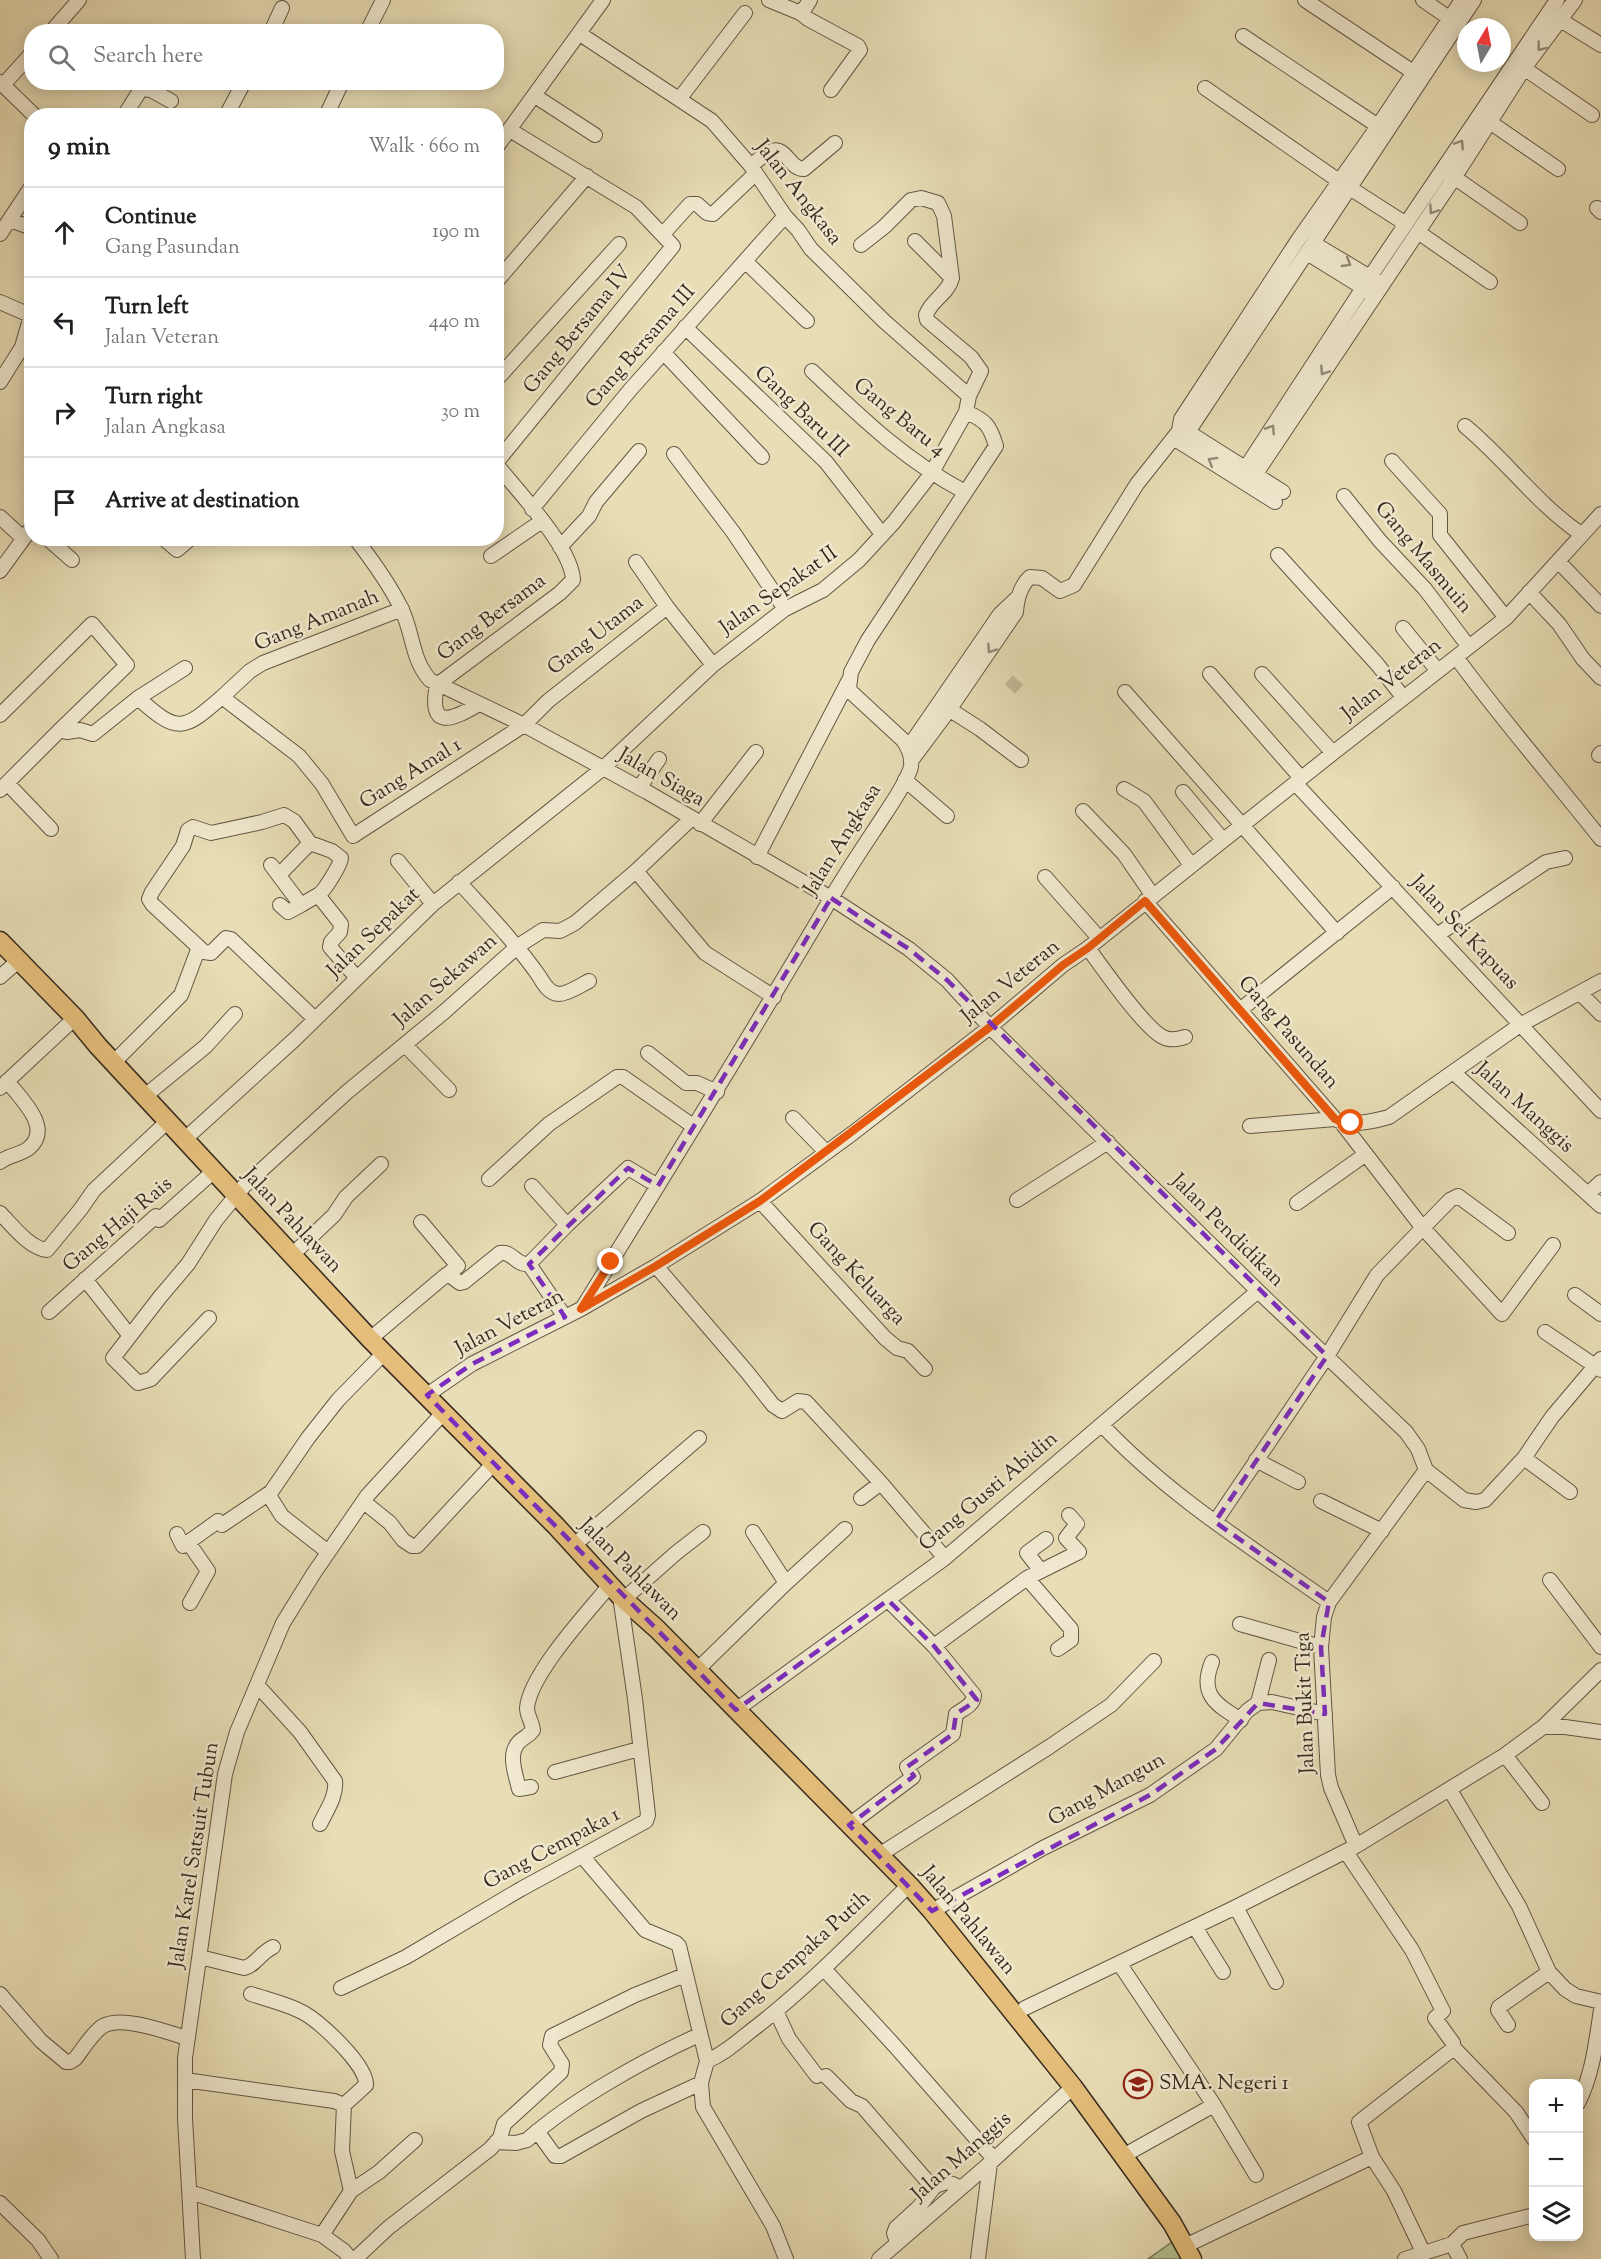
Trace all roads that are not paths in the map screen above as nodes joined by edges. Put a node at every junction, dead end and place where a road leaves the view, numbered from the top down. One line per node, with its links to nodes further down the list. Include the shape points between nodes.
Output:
1 (79, 0): 17 (street)
2 (383, 0): 19 (street)
3 (603, 0): 20 (street)
4 (770, 0): 13 (street)
5 (810, 0): 13 (street)
6 (1305, 0): 25 (street)
7 (1423, 0): 15 (street)
8 (1462, 0): 15 (street)
9 (1474, 0): 25 (street)
10 (1557, 0): 24 (street)
11 (1575, 0): 16 (street)
12 (282, 8): 18 (street)
13 (799, 12): 32 (street, via 860,50)
14 (745, 13): 34 (street)
15 (1449, 18): 25 (street)
16 (1562, 21): 22 (street); 24 (street, one-way to 24)
17 (58, 24)
18 (275, 24)
19 (371, 24)
20 (580, 34): 33 (street); 34 (street, Jalan Angkasa)
21 (1243, 36): 42 (street)
22 (1601, 45)
23 (24, 61): 26 (street)
24 (1521, 65): 40 (street); 41 (street)
25 (1419, 76): 42 (street); 51 (street)
26 (2, 84): 36 (street)
27 (1205, 88): 51 (street)
28 (140, 90): 37 (street)
29 (151, 90): 35 (street)
30 (240, 90): 38 (street)
31 (338, 90): 39 (street)
32 (831, 90)
33 (535, 96): 43 (street); 44 (street)
34 (680, 98): 47 (street, Jalan Angkasa, via 712,121)
35 (171, 101)
36 (27, 108)
37 (129, 108)
38 (230, 108)
39 (330, 108)
40 (1592, 115)
41 (1485, 119): 48 (street); 49 (street)
42 (1378, 126): 51 (street)
43 (510, 130): 45 (street); 50 (street)
44 (595, 135)
45 (504, 138)
46 (835, 143): 47 (street, via 804,169 798,170 782,153 772,150)
47 (754, 169): 53 (street, Jalan Angkasa); 59 (street, via 713,214 690,204)
48 (1558, 170)
49 (1449, 174): 55 (street); 57 (street)
50 (587, 176): 59 (street, via 636,207); 66 (street)
51 (1345, 185): 57 (street); 60 (street); 64 (street)
52 (24, 202): 54 (street)
53 (785, 216): 65 (street, Gang Bersama III); 79 (street, Jalan Angkasa, via 843,282)
54 (10, 220): 56 (street); 58 (street)
55 (1520, 223)
56 (24, 225)
57 (1412, 228): 68 (street); 69 (street)
58 (0, 234)
59 (663, 234): 84 (street, Gang Bersama IV, via 673,246 670,251)
60 (1298, 240): 64 (street); 82 (street, via 1181,419)
61 (915, 242): 67 (street)
62 (619, 244): 76 (street)
63 (861, 245): 67 (street, via 911,200 930,199 938,203 944,216)
64 (1310, 248): 69 (street); 82 (street)
65 (746, 261): 72 (street); 73 (street, Gang Bersama III)
66 (504, 273)
67 (952, 278): 79 (street, Jalan Sepakat II, via 926,315 981,371)
68 (1490, 282)
69 (1372, 286): 90 (street)
70 (0, 302): 71 (street)
71 (24, 313)
72 (807, 321)
73 (685, 327): 75 (street, Gang Bersama III); 99 (street, Gang Baru III, via 826,462)
74 (24, 341): 78 (street)
75 (663, 352): 86 (street); 94 (street, Gang Bersama III)
76 (504, 371)
77 (812, 371): 89 (street, Gang Baru 4, via 877,433)
78 (0, 382)
79 (969, 396): 80 (street, Jalan Sepakat II)
80 (966, 412): 89 (street, Jalan Sepakat II); 91 (street, via 981,418 996,446)
81 (1465, 426): 100 (street, via 1491,447 1528,490)
82 (1181, 434): 90 (street); 133 (street, Jalan Angkasa, via 1137,484 1074,585 1060,591 1042,578 1030,577 1024,583 1016,612)
83 (639, 451): 104 (street, via 596,502 584,524)
84 (504, 454)
85 (674, 454): 115 (street)
86 (762, 457)
87 (1392, 461): 116 (street, via 1440,514 1440,535)
88 (504, 474): 94 (street, Gang Bersama)
89 (931, 474): 91 (street, Gang Baru 4); 99 (street, Jalan Sepakat II)
90 (1247, 476): 93 (street)
91 (965, 492): 125 (street, via 868,640)
92 (1344, 496): 118 (street, Gang Masmuin, via 1425,589)
93 (1279, 497)
94 (532, 509): 97 (street, Gang Bersama)
95 (1601, 514): 100 (street, Jalan Veteran)
96 (0, 517): 98 (street)
97 (542, 521): 104 (street, Gang Bersama); 106 (street)
98 (24, 531)
99 (882, 534): 115 (street, Jalan Sepakat II, via 859,560 823,590)
100 (1581, 534): 108 (street, Jalan Veteran)
101 (24, 537): 110 (street)
102 (56, 546): 107 (street)
103 (361, 546): 114 (street, Jalan Siaga)
104 (560, 547): 127 (street, Gang Bersama, via 572,568 570,585)
105 (1278, 555): 130 (street)
106 (491, 556)
107 (72, 560)
108 (1558, 561): 111 (street, Jalan Veteran); 112 (street)
109 (636, 562): 113 (street)
110 (0, 571)
111 (1529, 592): 116 (street, Jalan Veteran); 126 (street)
112 (1601, 606)
113 (667, 607): 120 (street, Gang Utama); 135 (street, Gang Utama, via 548,701)
114 (402, 609): 127 (street, Jalan Siaga, via 420,667); 129 (street, Gang Amanah, via 263,663)
115 (785, 609): 120 (street, Jalan Sepakat II)
116 (1506, 618): 118 (street, Jalan Veteran)
117 (1403, 628): 122 (street)
118 (1469, 647): 119 (street, Jalan Veteran)
119 (1456, 657): 122 (street, Jalan Veteran); 155 (street)
120 (713, 665): 142 (street, Jalan Sepakat II)
121 (185, 668): 131 (street)
122 (1438, 671): 130 (street, Jalan Veteran)
123 (1210, 674): 144 (street, Jalan Sei Kapuas)
124 (1262, 674): 138 (street)
125 (850, 678): 139 (street, via 851,692 903,740); 159 (street)
126 (1601, 678)
127 (437, 686): 132 (street, Jalan Siaga); 132 (street, via 438,715 442,718 450,719)
128 (1125, 692): 152 (street)
129 (222, 697): 131 (street, via 196,720 181,724 166,722); 154 (street, Gang Amal 1, via 299,756 322,784)
130 (1403, 697): 138 (street, Jalan Veteran)
131 (138, 698): 136 (street, via 93,734)
132 (479, 704): 135 (street, Jalan Siaga)
133 (944, 706): 139 (street, Jalan Angkasa); 141 (street)
134 (0, 715): 136 (street, via 92,624 128,665)
135 (524, 725): 142 (street, Jalan Siaga); 154 (street, Gang Amal 1)
136 (60, 730): 145 (street)
137 (756, 752): 151 (street, Jalan Sekawan)
138 (1333, 753): 144 (street, Jalan Veteran)
139 (910, 754): 143 (street, Jalan Angkasa)
140 (659, 759): 146 (street)
141 (1022, 760)
142 (602, 769): 146 (street, Jalan Siaga); 165 (street, Jalan Sepakat)
143 (905, 780): 150 (street); 168 (street, Jalan Angkasa)
144 (1298, 781): 152 (street, Jalan Veteran); 166 (street, Jalan Sei Kapuas)
145 (3, 787): 153 (street)
146 (639, 788): 151 (street, Jalan Siaga)
147 (1124, 789): 162 (street, via 1144,801)
148 (1183, 792): 156 (street)
149 (1083, 811): 169 (street, Gang Pasundan, via 1124,854)
150 (946, 816)
151 (696, 821): 159 (street, Jalan Siaga); 163 (street, Jalan Sekawan)
152 (1242, 825): 156 (street, Jalan Veteran); 173 (street)
153 (51, 829)
154 (353, 836): 158 (street)
155 (1601, 839)
156 (1223, 840): 162 (street, Jalan Veteran)
157 (310, 843): 158 (street); 172 (street, via 275,870); 178 (street, via 294,821 284,815 218,832 196,827 188,830 183,846 149,899)
158 (332, 851): 167 (street, via 341,858 340,864)
159 (757, 857): 168 (street, Jalan Siaga)
160 (1565, 858): 174 (street, via 1546,862)
161 (398, 861): 170 (street)
162 (1191, 865): 169 (street, Jalan Veteran)
163 (636, 871): 177 (street, Jalan Sekawan, via 565,929 543,930); 186 (street, via 705,953)
164 (1045, 877): 175 (street)
165 (459, 882): 170 (street, Jalan Sepakat); 177 (street)
166 (1393, 888): 173 (street); 174 (street, Jalan Sei Kapuas)
167 (318, 895): 172 (street); 182 (street, via 341,924 330,947)
168 (831, 898): 186 (street, Jalan Angkasa); 193 (street, Jalan Siaga, via 924,960)
169 (1149, 898): 175 (street, Jalan Veteran); 187 (street, Gang Pasundan)
170 (433, 904): 182 (street, Jalan Sepakat)
171 (280, 905): 172 (street, via 288,912)
172 (301, 905)
173 (1337, 933): 187 (street)
174 (1437, 935): 192 (street, Jalan Sei Kapuas)
175 (1099, 938): 179 (street, Jalan Veteran)
176 (0, 941): 180 (main road, Jalan Pahlawan)
177 (518, 946): 183 (street, via 553,992 565,993); 195 (street, Jalan Sekawan)
178 (199, 947): 191 (street, via 212,953 225,938 231,939); 197 (street, via 181,995)
179 (1088, 948): 193 (street, Jalan Veteran, via 1054,971); 194 (street, via 1156,1033 1169,1039)
180 (18, 961): 181 (street); 190 (main road, Jalan Pahlawan)
181 (0, 977)
182 (357, 978): 191 (street, Jalan Sepakat)
183 (589, 981)
184 (1601, 981): 185 (street, Jalan Manggis)
185 (1581, 994): 189 (street); 192 (street, Jalan Manggis)
186 (774, 997): 201 (street, Jalan Angkasa)
187 (1240, 1010): 205 (street, Gang Pasundan)
188 (235, 1014): 202 (street, via 206,1046)
189 (1601, 1014)
190 (75, 1018): 197 (main road, Jalan Pahlawan); 199 (street)
191 (315, 1019): 209 (street, Jalan Sepakat)
192 (1520, 1025): 198 (street, Jalan Manggis); 203 (street, Jalan Sei Kapuas)
193 (990, 1027): 210 (street, Jalan Pendidikan); 211 (street, Jalan Veteran)
194 (1185, 1038)
195 (405, 1045): 200 (street); 221 (street, Jalan Sekawan)
196 (648, 1053): 201 (street, via 686,1083 697,1083)
197 (114, 1062): 202 (main road, Jalan Pahlawan)
198 (1453, 1072): 205 (street, via 1389,1117); 220 (street, Jalan Manggis)
199 (4, 1085): 213 (street, via 34,1116 39,1129 38,1138 28,1149)
200 (448, 1090)
201 (717, 1092): 207 (street, Jalan Angkasa)
202 (145, 1096): 206 (main road, Jalan Pahlawan)
203 (1601, 1112)
204 (793, 1118): 211 (street)
205 (1338, 1120): 208 (street); 212 (street, Gang Pasundan)
206 (168, 1121): 209 (main road, Jalan Pahlawan); 226 (street, via 94,1190 47,1250 27,1239)
207 (693, 1126): 216 (street, via 623,1077 617,1077 549,1124); 219 (street, Jalan Angkasa)
208 (1250, 1126)
209 (185, 1139): 215 (main road, Jalan Pahlawan)
210 (1108, 1142): 222 (street); 237 (street, Jalan Pendidikan)
211 (826, 1152): 223 (street, Jalan Veteran)
212 (1366, 1154): 224 (street); 229 (street, Gang Pasundan)
213 (0, 1162)
214 (381, 1164): 232 (street)
215 (214, 1171): 221 (main road, Jalan Pahlawan); 236 (street, Gang Haji Rais, via 159,1220 156,1216)
216 (489, 1179)
217 (1601, 1182): 220 (street)
218 (532, 1185): 228 (street)
219 (658, 1186): 228 (street, via 628,1168); 239 (street, Jalan Angkasa)
220 (1588, 1194): 225 (street, Jalan Manggis)
221 (237, 1195): 232 (main road, Jalan Pahlawan); 245 (street, Jalan Sekawan)
222 (1017, 1200)
223 (760, 1201): 234 (street, Jalan Veteran); 250 (street, Gang Keluarga, via 890,1344 908,1351)
224 (1297, 1203)
225 (1601, 1206)
226 (0, 1213)
227 (421, 1222): 235 (street, via 458,1266)
228 (567, 1225): 233 (street)
229 (1422, 1227): 230 (street, via 1458,1196); 231 (street, Gang Pasundan, via 1502,1314); 248 (street, via 1377,1275)
230 (1508, 1233)
231 (1553, 1245)
232 (293, 1254): 246 (main road, Jalan Pahlawan)
233 (529, 1264): 235 (street, via 521,1264 504,1252 464,1282); 242 (street)
234 (656, 1266): 239 (street, Jalan Veteran); 260 (street, via 773,1406 782,1411 798,1401 806,1402)
235 (448, 1274): 246 (street)
236 (85, 1280): 240 (street, Gang Haji Rais); 245 (street)
237 (1258, 1291): 248 (street, Jalan Pendidikan); 253 (street, Gang Gusti Abidin)
238 (1575, 1295): 241 (street)
239 (581, 1309): 242 (street, Jalan Veteran)
240 (49, 1312)
241 (1601, 1314)
242 (565, 1317): 251 (street, Jalan Veteran, via 472,1364)
243 (209, 1318): 245 (street, Jalan Sekawan, via 143,1383 138,1383 113,1358)
244 (1545, 1332): 249 (street)
245 (130, 1336)
246 (369, 1339): 247 (main road, Jalan Pahlawan)
247 (384, 1353): 251 (main road, Jalan Pahlawan); 261 (street, via 332,1408)
248 (1327, 1356): 256 (street); 258 (street, Jalan Pendidikan, via 1406,1431)
249 (1599, 1365): 255 (street, via 1552,1417)
250 (925, 1369)
251 (427, 1395): 252 (main road, Jalan Pahlawan)
252 (443, 1413): 257 (main road, Jalan Pahlawan); 265 (street, Jalan Karel Satsuit Tubun)
253 (1102, 1425): 267 (street, via 1143,1466); 275 (street, Gang Gusti Abidin)
254 (699, 1438): 273 (street)
255 (1524, 1458): 258 (street, via 1492,1494 1476,1502 1464,1500); 262 (street)
256 (1256, 1460): 259 (street); 267 (street)
257 (494, 1464): 265 (street, via 417,1546 403,1540 390,1523); 273 (main road, Jalan Pahlawan)
258 (1426, 1470): 269 (street, Jalan Bukit Tiga)
259 (1298, 1482)
260 (880, 1483): 263 (street); 275 (street)
261 (271, 1492): 274 (street, via 282,1516); 283 (street, via 222,1525 218,1521 183,1538 208,1571)
262 (1570, 1492)
263 (861, 1498)
264 (1321, 1501): 269 (street)
265 (364, 1502): 274 (street, Jalan Karel Satsuit Tubun)
266 (1069, 1515): 276 (street, via 1077,1524 1066,1538 1079,1552)
267 (1215, 1522): 282 (street)
268 (845, 1529): 279 (street)
269 (1382, 1531): 282 (street, Jalan Bukit Tiga)
270 (703, 1532): 280 (street)
271 (753, 1532): 279 (street)
272 (1046, 1539): 276 (street, via 1027,1553)
273 (573, 1546): 280 (main road, Jalan Pahlawan)
274 (328, 1552): 294 (street, Jalan Karel Satsuit Tubun, via 283,1623)
275 (945, 1558): 281 (street, Gang Gusti Abidin)
276 (1041, 1571): 277 (street)
277 (1027, 1578): 285 (street); 288 (street, via 1071,1629 1071,1640)
278 (1550, 1580): 287 (street)
279 (786, 1583): 292 (street)
280 (618, 1593): 292 (main road, Jalan Pahlawan); 301 (street, Gang Cempaka 1); 304 (street, via 552,1657 534,1686 527,1711 533,1730 519,1742 512,1762 519,1789)
281 (888, 1600): 285 (street); 296 (street, Gang Gusti Abidin)
282 (1329, 1602): 286 (street, Jalan Bukit Tiga)
283 (190, 1603)
284 (1240, 1624): 286 (street)
285 (934, 1646): 308 (street, via 974,1695 971,1704 956,1714 953,1734 907,1767 913,1777)
286 (1321, 1647): 297 (street, Jalan Bukit Tiga)
287 (1601, 1647)
288 (1058, 1649)
289 (1269, 1660): 295 (street)
290 (1154, 1661): 310 (street, via 1111,1705)
291 (1212, 1662): 298 (street, via 1206,1680 1214,1700)
292 (697, 1670): 296 (main road, Jalan Pahlawan)
293 (1601, 1670): 299 (street)
294 (257, 1685): 307 (street, via 300,1732 335,1781 336,1789); 317 (street, Jalan Karel Satsuit Tubun, via 225,1774)
295 (1258, 1702): 297 (street); 298 (street, Gang Mangun)
296 (736, 1710): 308 (main road, Jalan Pahlawan)
297 (1325, 1714): 309 (street, Jalan Bukit Tiga, via 1331,1788)
298 (1241, 1720): 314 (street, Gang Mangun, via 1216,1749 1150,1795 1043,1848)
299 (1543, 1727): 300 (street); 302 (street)
300 (1601, 1731)
301 (639, 1749): 303 (street); 311 (street, Gang Cempaka 1, via 646,1821)
302 (1505, 1755): 305 (street); 306 (street)
303 (555, 1772)
304 (531, 1787)
305 (1450, 1790): 309 (street); 321 (street, via 1519,1906)
306 (1542, 1803)
307 (320, 1824)
308 (849, 1825): 310 (main road, Jalan Pahlawan)
309 (1351, 1849): 313 (street); 334 (street, Jalan Bukit Tiga, via 1412,1950 1443,2011 1435,2018)
310 (879, 1854): 312 (main road, Jalan Pahlawan)
311 (583, 1857): 322 (street, Gang Cempaka Putih, via 645,1930 676,1943); 324 (street, Gang Cempaka 1, via 405,1957)
312 (909, 1885): 314 (main road, Jalan Pahlawan); 319 (street, Gang Cempaka Putih)
313 (1236, 1907): 315 (street); 323 (street)
314 (932, 1911): 328 (main road, Jalan Pahlawan)
315 (1198, 1930): 318 (street); 320 (street)
316 (273, 1947): 317 (street, via 244,1968)
317 (200, 1957): 333 (street, Jalan Karel Satsuit Tubun)
318 (1119, 1963): 328 (street); 341 (street)
319 (824, 1969): 330 (street, Gang Cempaka Putih); 348 (street)
320 (1223, 1972)
321 (1549, 1972): 327 (street, via 1576,1996); 331 (street, via 1499,2007)
322 (685, 1975): 332 (street, Gang Cempaka Putih); 345 (street, via 552,2036 550,2045 562,2071 504,2124)
323 (1276, 1982)
324 (341, 1988)
325 (0, 1994): 333 (street, via 41,2041 66,2062 75,2059 103,2026 116,2022)
326 (251, 1994): 340 (street, via 305,2013 359,2066 366,2085)
327 (1601, 2002)
328 (1021, 2010): 338 (main road, Jalan Pahlawan)
329 (1601, 2010): 339 (street)
330 (776, 2011): 335 (street, Gang Cempaka Putih); 350 (street, via 789,2039 822,2076 862,2106)
331 (1508, 2025)
332 (699, 2035): 335 (street, Gang Cempaka Putih); 342 (street, via 656,2056)
333 (187, 2038): 336 (street, Jalan Karel Satsuit Tubun)
334 (1454, 2048): 343 (street, via 1516,2112); 347 (street, via 1359,2122)
335 (707, 2061): 337 (street)
336 (185, 2080): 340 (street); 353 (street, Jalan Karel Satsuit Tubun)
337 (701, 2083): 342 (street, via 561,2156 555,2156); 364 (street, via 703,2106 773,2226)
338 (1073, 2087): 346 (main road, Jalan Pahlawan); 348 (street, Jalan Manggis)
339 (1583, 2093)
340 (344, 2105): 352 (street, via 342,2151)
341 (1214, 2105): 346 (street); 349 (street)
342 (537, 2131): 345 (street, via 523,2142)
343 (1529, 2133)
344 (414, 2140): 352 (street)
345 (496, 2142): 363 (street)
346 (1123, 2156): 360 (main road, Jalan Pahlawan)
347 (1372, 2157): 359 (street, via 1394,2191); 360 (street)
348 (992, 2161): 351 (street, Jalan Manggis); 366 (street)
349 (1256, 2175)
350 (934, 2187): 351 (street, via 949,2181); 357 (street, via 896,2228)
351 (961, 2188): 357 (street, Jalan Manggis)
352 (351, 2191): 356 (street)
353 (190, 2192): 356 (street); 362 (street, Jalan Karel Satsuit Tubun)
354 (0, 2204): 361 (street, via 38,2240)
355 (1529, 2216): 358 (street, via 1463,2233)
356 (322, 2235): 363 (street)
357 (897, 2242): 365 (street, Jalan Manggis)
358 (1452, 2244): 359 (street); 368 (street)
359 (1423, 2252): 367 (street)
360 (1189, 2253)
361 (51, 2259)
362 (193, 2259)
363 (353, 2259)
364 (786, 2259)
365 (879, 2259)
366 (978, 2259)
367 (1405, 2259)
368 (1460, 2259)

